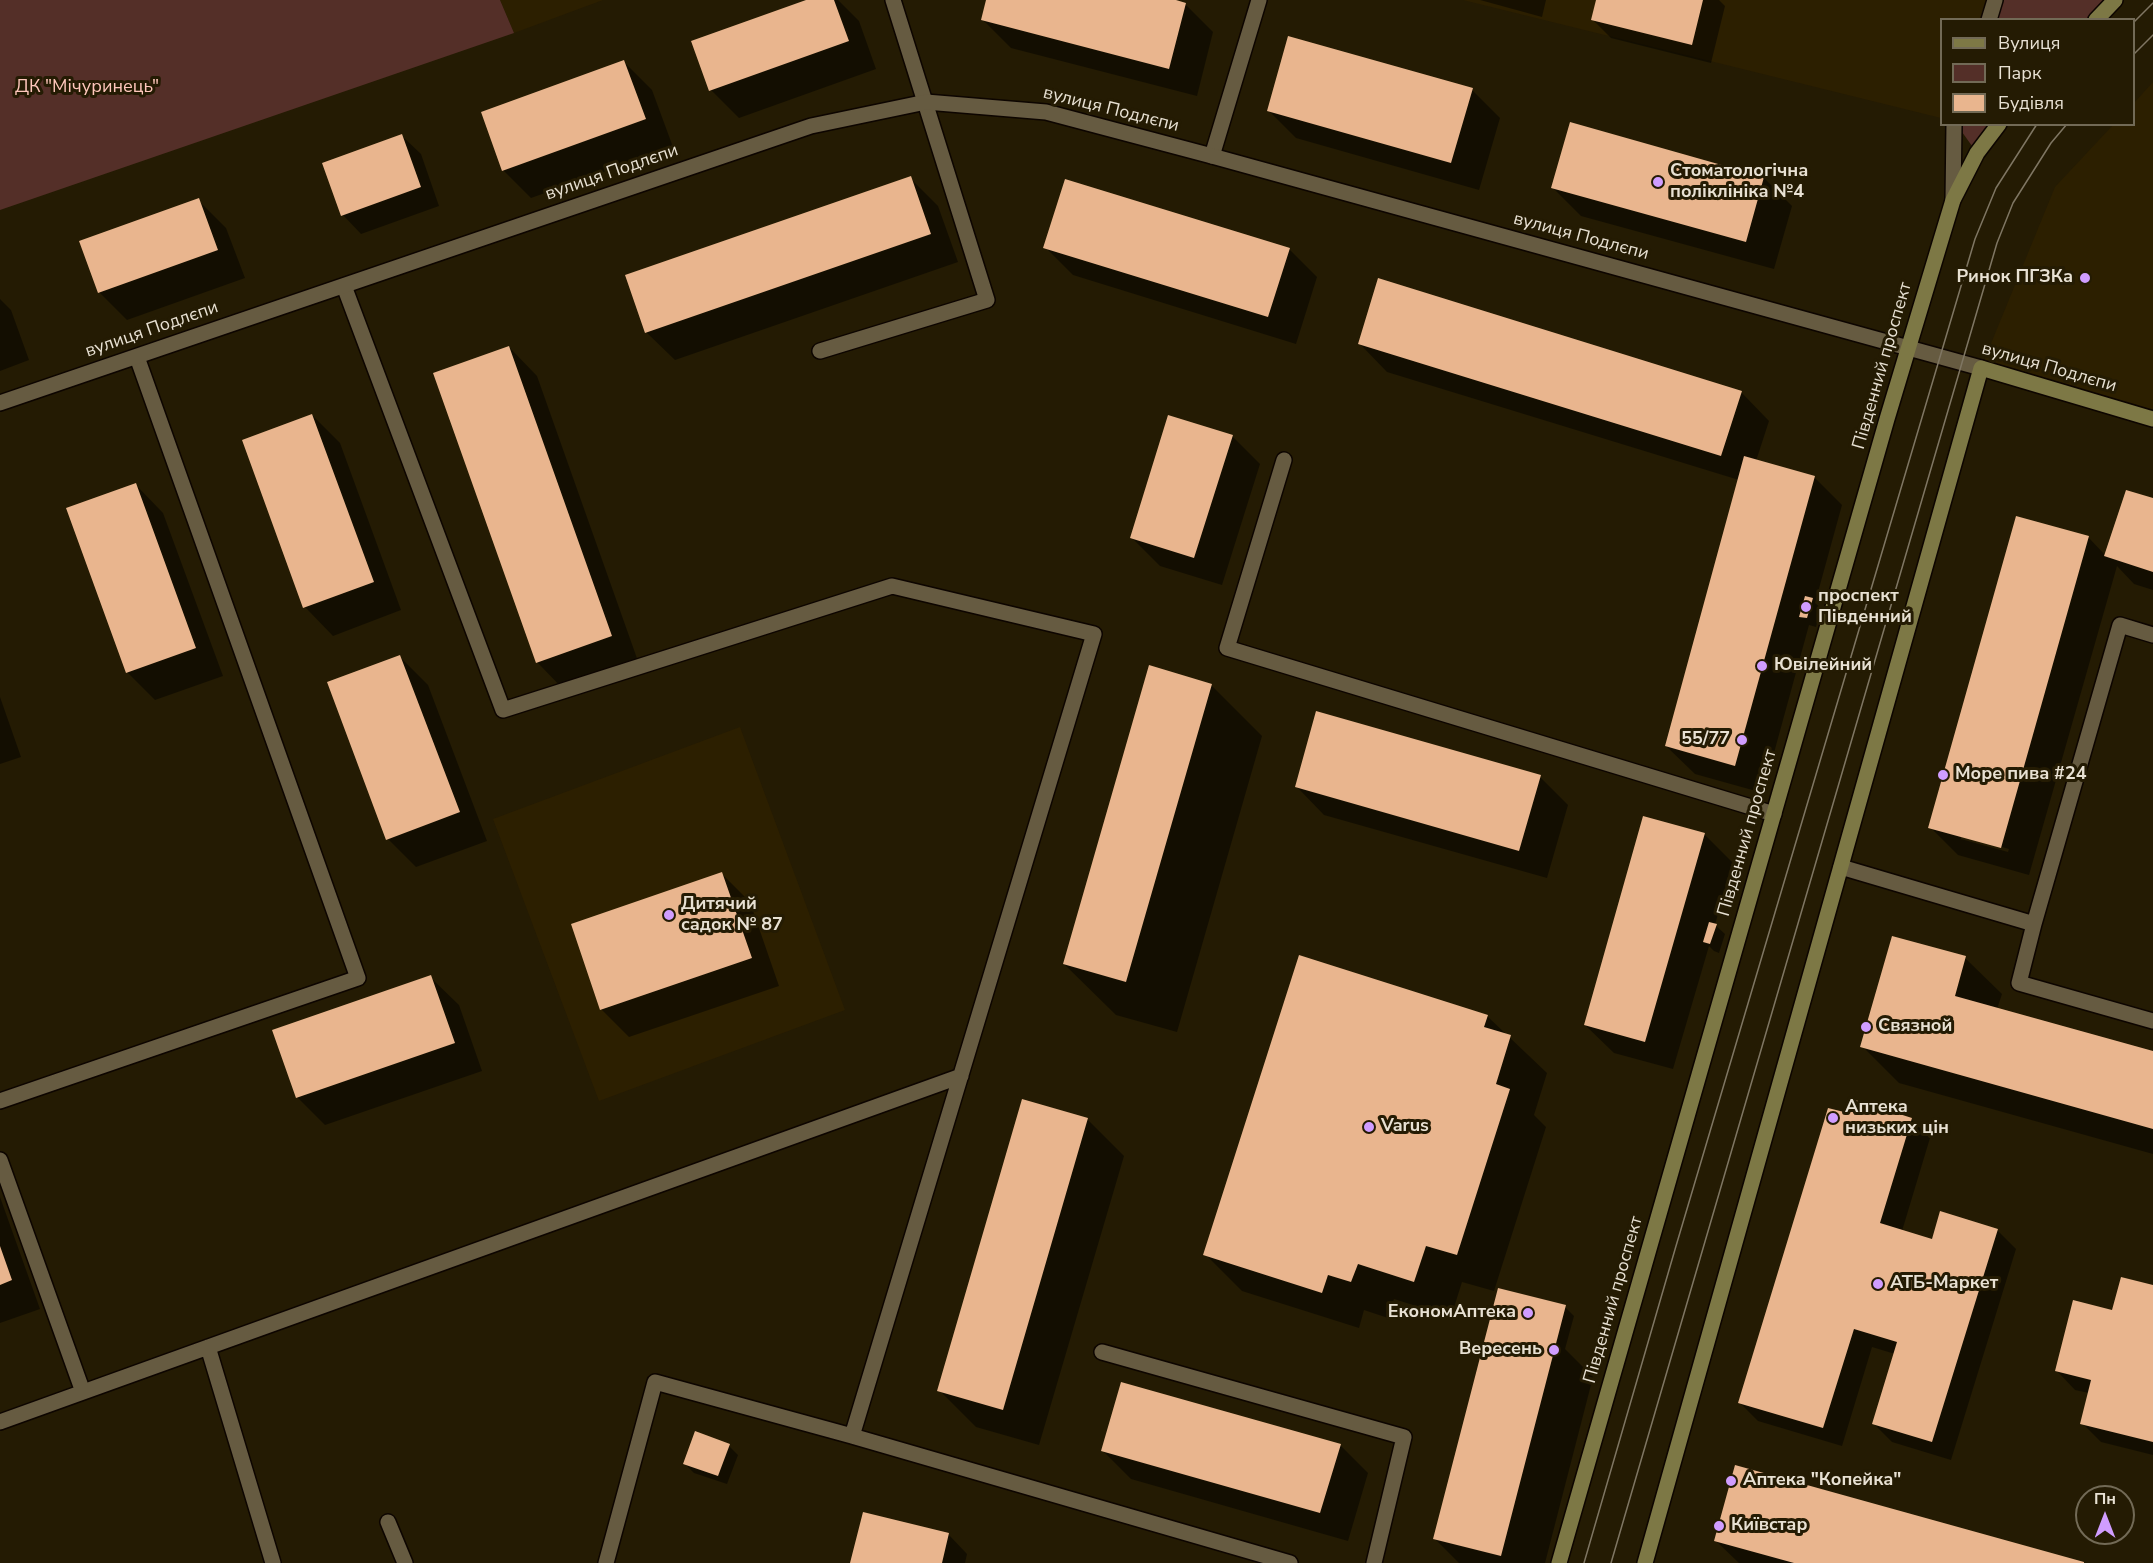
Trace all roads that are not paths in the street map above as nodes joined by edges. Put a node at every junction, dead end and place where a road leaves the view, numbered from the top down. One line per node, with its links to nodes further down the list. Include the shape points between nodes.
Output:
1 (893, 0): 7 (street)
2 (1259, 0): 10 (street)
3 (1995, 0): 5 (street)
4 (2115, 0): 6 (main road)
5 (1990, 18)
6 (2098, 18)
7 (926, 102): 10 (street, вулиця Подлєпи, via 1046,112); 12 (street, вулиця Подлєпи, via 811,126); 14 (street, via 987,300)
8 (1954, 126): 11 (street)
9 (1997, 126): 11 (main road, Південний проспект, via 1977,153)
10 (1212, 156): 13 (street, вулиця Подлєпи)
11 (1953, 200): 13 (main road, Південний проспект)
12 (344, 286): 15 (street, вулиця Подлєпи); 25 (street, via 503,710 892,586 1094,634)
13 (1908, 348): 16 (street, вулиця Подлєпи); 21 (main road, Південний проспект)
14 (820, 351)
15 (136, 357): 17 (street, вулиця Подлєпи); 26 (street, via 358,978)
16 (1981, 368): 18 (main road, вулиця Подлєпи); 22 (main road)
17 (0, 403)
18 (2153, 419)
19 (1284, 460): 21 (street, via 1227,648)
20 (2153, 635): 23 (street, via 2120,625)
21 (1774, 814): 39 (main road, Південний проспект)
22 (1841, 867): 23 (street); 40 (main road)
23 (2034, 924): 24 (street, via 2019,983)
24 (2153, 1021)
25 (961, 1076): 28 (street); 32 (street)
26 (0, 1101)
27 (0, 1160): 30 (street)
28 (208, 1347): 30 (street); 34 (street)
29 (1102, 1352): 38 (street, via 1404,1437)
30 (83, 1392): 31 (street)
31 (0, 1422)
32 (852, 1436): 36 (street, via 655,1382); 37 (street)
33 (388, 1522): 35 (street)
34 (273, 1563)
35 (405, 1563)
36 (606, 1563)
37 (1290, 1563)
38 (1374, 1563)
39 (1559, 1563)
40 (1645, 1563)

